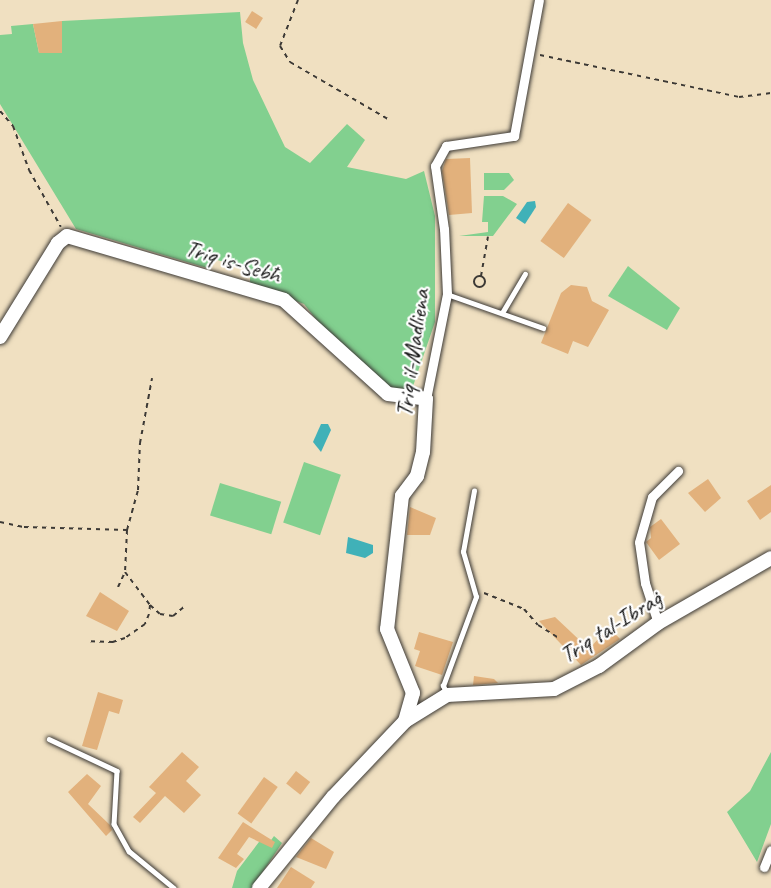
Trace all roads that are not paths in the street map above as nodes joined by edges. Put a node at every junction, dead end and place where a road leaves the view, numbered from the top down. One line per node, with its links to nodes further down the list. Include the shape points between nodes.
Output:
1 (539, 0): 3 (street, Triq il-Madliena, via 514,136 446,146 435,166 444,229)
2 (525, 274): 4 (lane)
3 (447, 294): 4 (lane); 7 (street, Triq il-Madliena)
4 (502, 312): 5 (lane)
5 (543, 328)
6 (0, 337): 7 (main road, Triq is-Sebħ, via 58,243 67,236 284,300 388,394)
7 (426, 399): 12 (main road, Triq il-Madliena, via 423,452 417,476 402,496 387,629)
8 (678, 471): 11 (street, via 652,497 639,542 645,583)
9 (474, 491): 13 (lane, via 463,552 476,597 443,686)
10 (771, 558): 11 (main road, Triq tal-Ibraġ)
11 (658, 623): 13 (main road, Triq tal-Ibraġ, via 599,666 554,689)
12 (413, 693): 13 (main road); 14 (main road)
13 (447, 695): 14 (main road, Triq tal-Ibraġ)
14 (405, 721): 19 (main road, Triq tal-Ibraġ, via 333,797)
15 (49, 739): 18 (lane, via 117,771 114,824 129,851)
16 (771, 850): 17 (street)
17 (764, 867)
18 (174, 888)
19 (259, 888)

